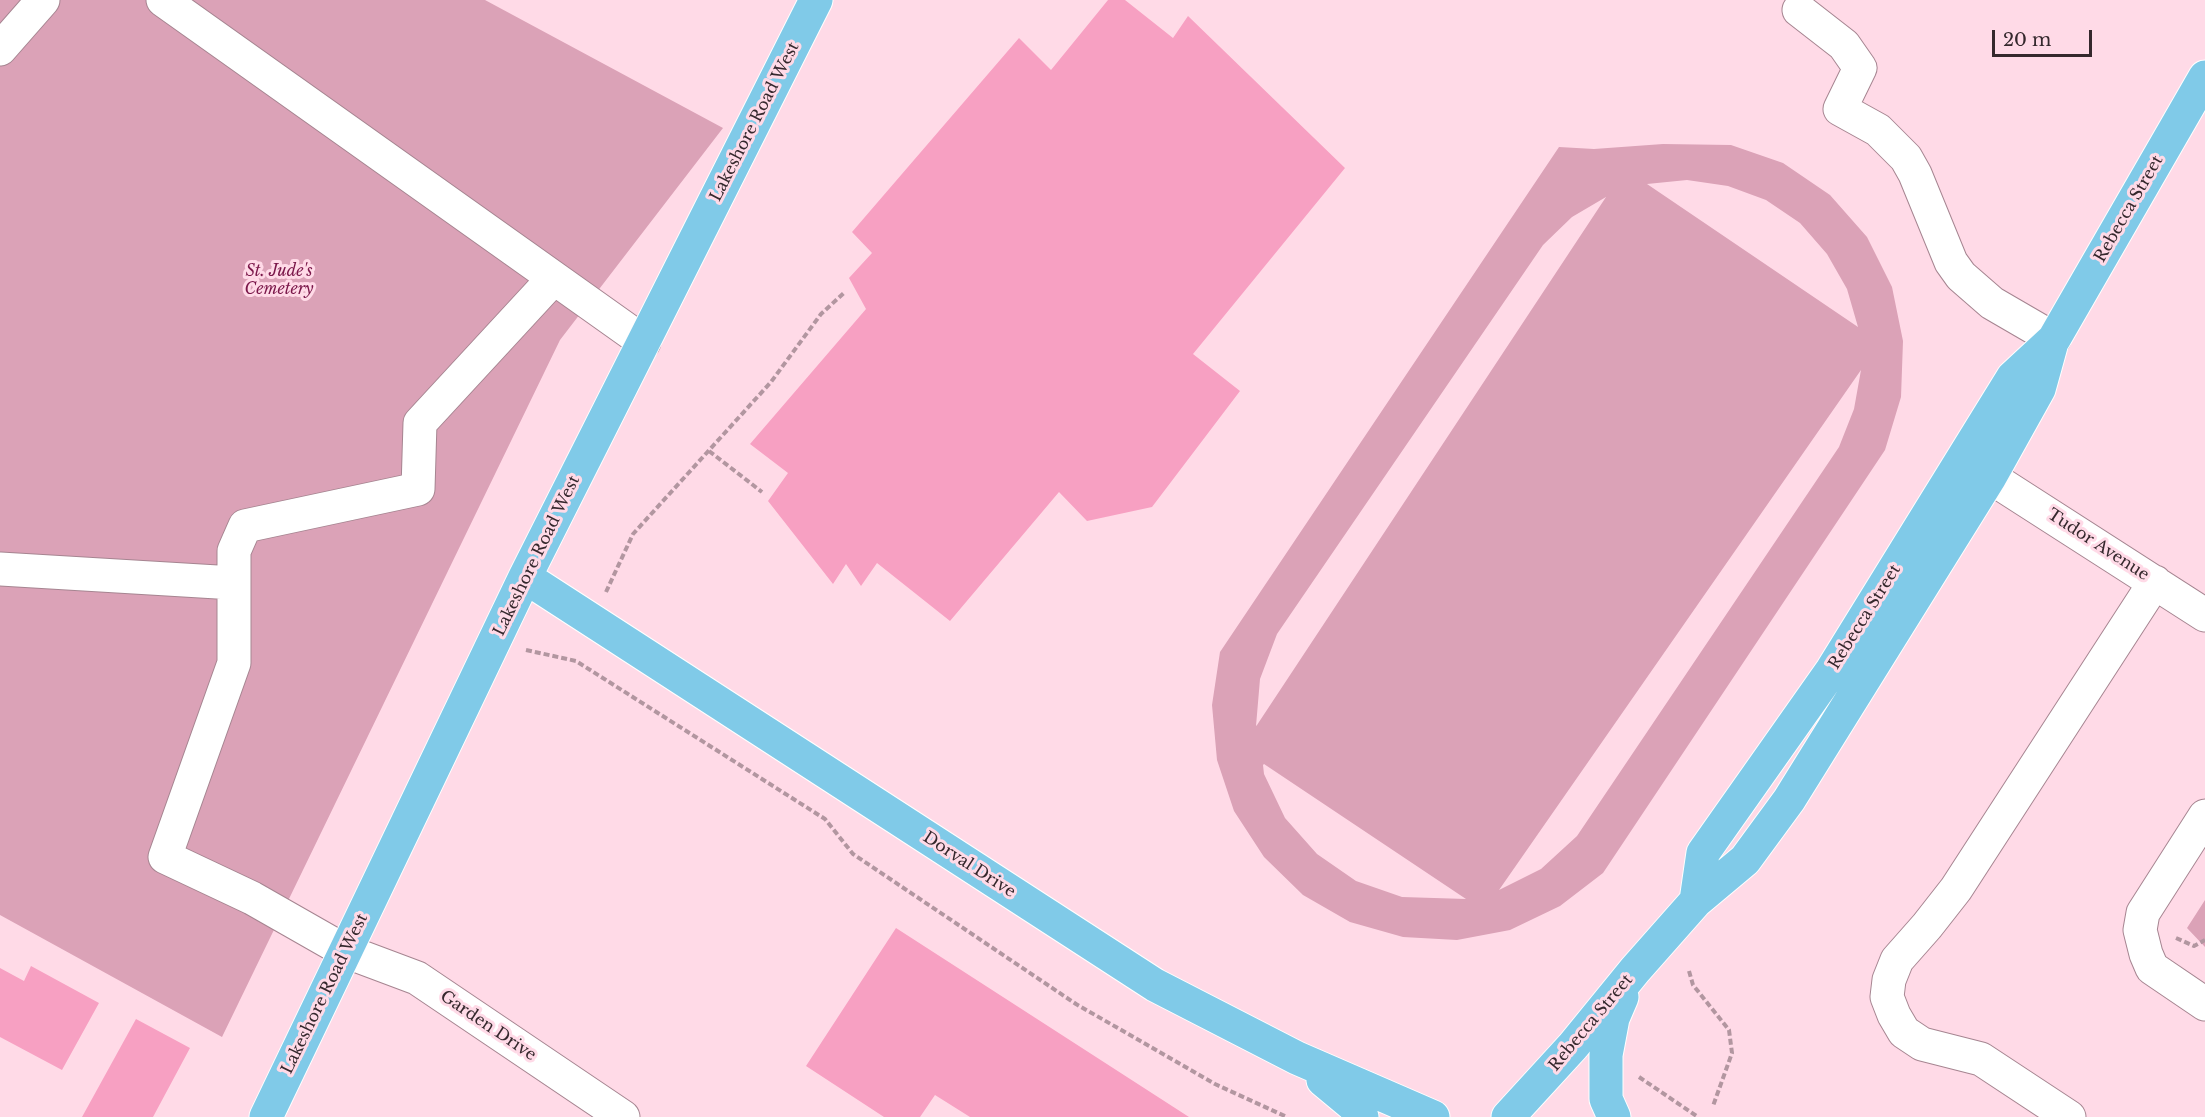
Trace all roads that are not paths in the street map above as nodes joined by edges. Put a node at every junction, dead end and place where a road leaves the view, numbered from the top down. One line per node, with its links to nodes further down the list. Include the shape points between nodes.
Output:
1 (44, 0): 5 (street)
2 (164, 0): 7 (street)
3 (816, 0): 9 (main road, Lakeshore Road West)
4 (1799, 10): 8 (street, via 1844,45 1860,68 1840,109 1878,130 1906,158 1951,262 1961,276 1992,303)
5 (0, 49)
6 (2205, 77): 8 (main road, Rebecca Street)
7 (553, 279): 9 (street); 14 (street, via 420,423 418,489 245,526 234,551)
8 (2053, 340): 10 (main road, Rebecca Street, via 2039,389); 17 (main road, Rebecca Street, via 2013,377 1832,670 1703,853)
9 (644, 342): 12 (main road, Lakeshore Road West)
10 (1990, 477): 13 (street, Tudor Avenue); 17 (main road, Rebecca Street, via 1789,800 1744,860)
11 (0, 569): 14 (street)
12 (525, 578): 18 (main road, Lakeshore Road West); 21 (main road, Dorval Drive, via 1155,985)
13 (2155, 582): 15 (street, Tudor Avenue); 28 (street, via 1956,889 1897,960 1889,980 1887,997 1904,1032 1922,1044 1981,1059)
14 (234, 583): 18 (street, Garden Drive, via 234,663 165,857 252,898)
15 (2205, 615)
16 (2205, 816): 20 (street, via 2143,913 2140,930 2152,968)
17 (1696, 901): 19 (main road, Rebecca Street)
18 (345, 951): 22 (main road, Lakeshore Road West); 23 (street, Garden Drive, via 417,978)
19 (1635, 970): 26 (main road, Rebecca Street); 27 (main road, via 1613,1018 1605,1055 1606,1099)
20 (2205, 1004)
21 (1297, 1058): 24 (main road); 25 (main road, Dorval Drive)
22 (266, 1117)
23 (623, 1117)
24 (1362, 1117)
25 (1433, 1117)
26 (1508, 1117)
27 (1614, 1117)
28 (2069, 1117)

